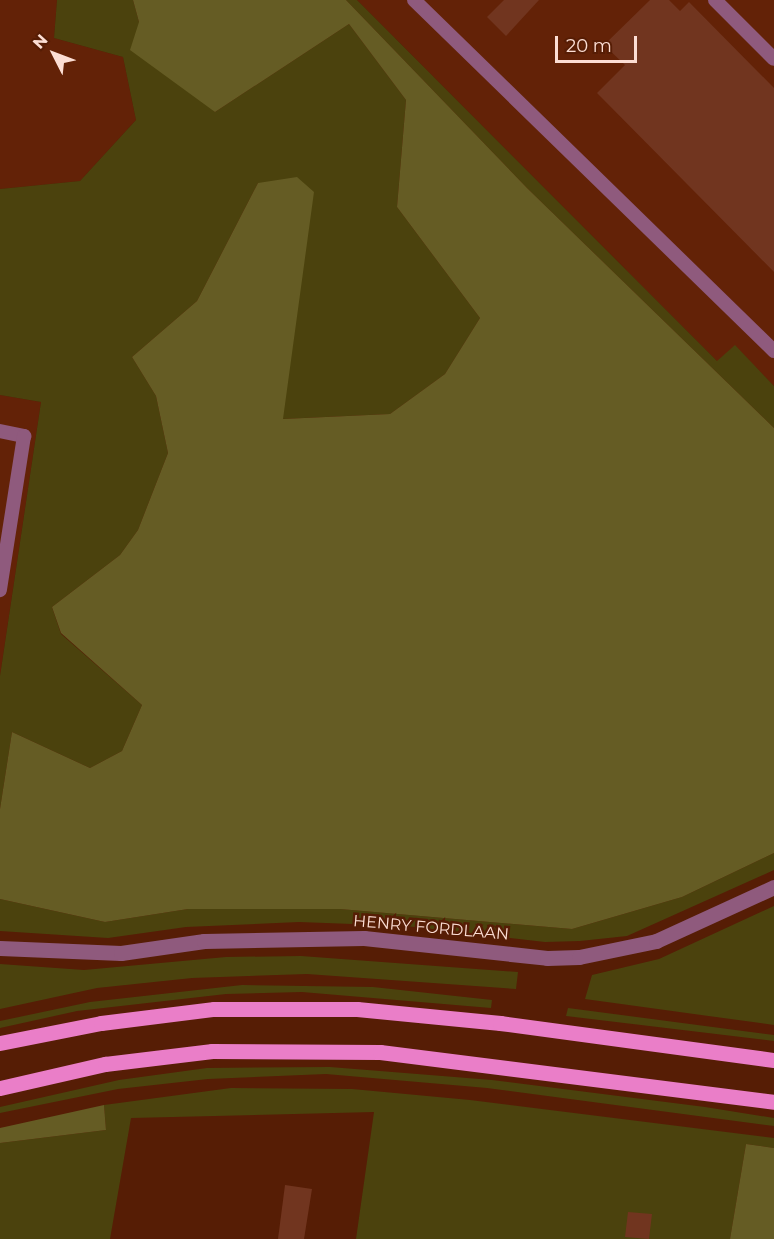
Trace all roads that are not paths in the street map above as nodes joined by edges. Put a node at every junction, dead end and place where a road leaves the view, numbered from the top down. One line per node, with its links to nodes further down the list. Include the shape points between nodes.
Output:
1 (414, 0): 4 (lane)
2 (715, 0): 3 (lane)
3 (774, 59)
4 (774, 351)
5 (0, 431): 6 (lane, via 24,436)
6 (0, 590)
7 (774, 887): 8 (street, HENRY FORDLAAN, via 656,941 579,957 547,958 364,938 204,941 121,953)
8 (0, 948)
9 (0, 1043): 10 (main road, via 101,1023 214,1009 357,1009 500,1023)
10 (774, 1060)
11 (0, 1088): 12 (main road, via 105,1064 212,1051 380,1052)
12 (774, 1102)

